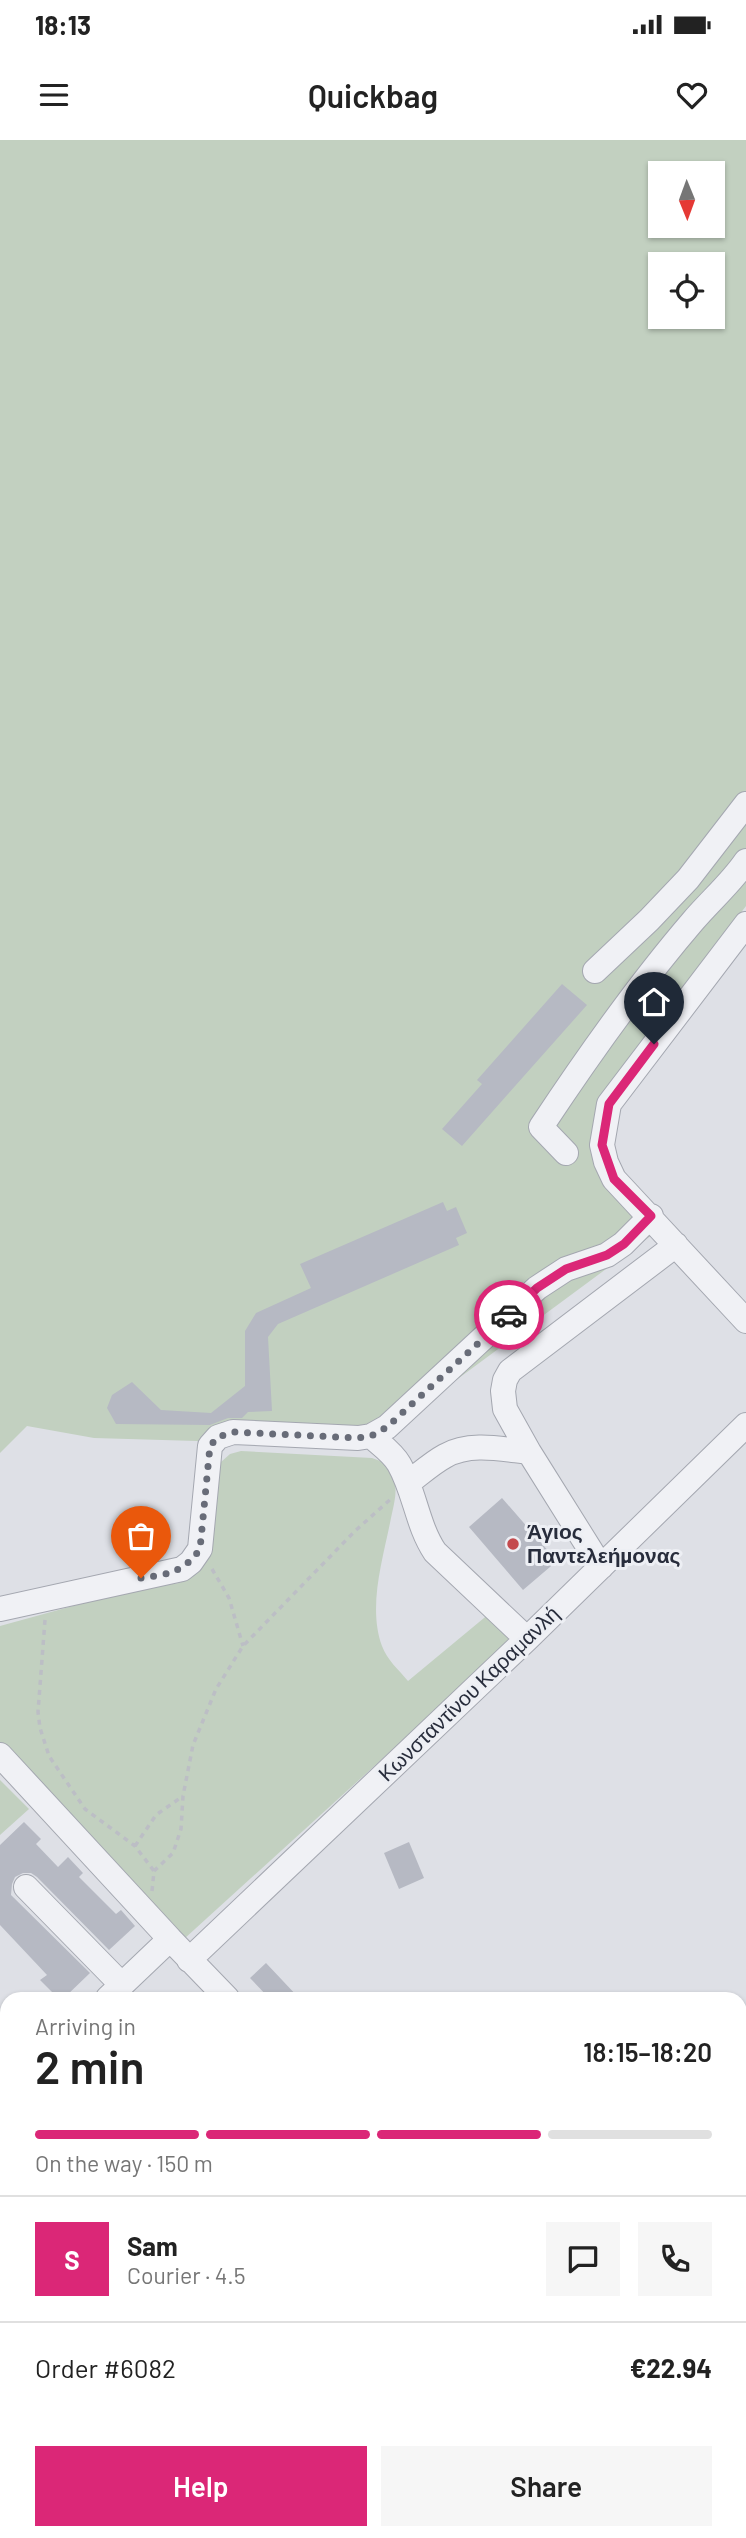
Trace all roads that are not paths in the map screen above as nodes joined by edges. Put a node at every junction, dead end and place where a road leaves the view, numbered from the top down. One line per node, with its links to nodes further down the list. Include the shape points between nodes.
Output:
1 (746, 804): 4 (street, via 688,879)
2 (746, 860): 5 (street, via 627,1005 541,1127)
3 (746, 924): 6 (street, via 609,1104 602,1145 606,1162 614,1179)
4 (594, 971)
5 (566, 1153)
6 (651, 1216): 7 (street); 10 (street, via 607,1255 566,1269 537,1288 387,1427)
7 (677, 1245): 8 (street); 11 (street, via 510,1371 505,1380 505,1409)
8 (746, 1321)
9 (746, 1425): 13 (street, Κωνσταντίνου Καραμανλή)
10 (371, 1436): 12 (street, via 397,1461); 14 (street, via 233,1432 218,1437 210,1446 200,1549 191,1562 182,1569)
11 (528, 1452): 12 (street, via 463,1449); 13 (street)
12 (408, 1483): 15 (street, via 424,1536 435,1552)
13 (601, 1567): 15 (street, Κωνσταντίνου Καραμανλή)
14 (0, 1609)
15 (527, 1639): 19 (street, Κωνσταντίνου Καραμανλή)
16 (0, 1755): 18 (street)
17 (26, 1886): 20 (street)
18 (170, 1940): 19 (street); 21 (street)
19 (189, 1960): 22 (street)
20 (114, 1992)
21 (118, 1992)
22 (221, 1992)

